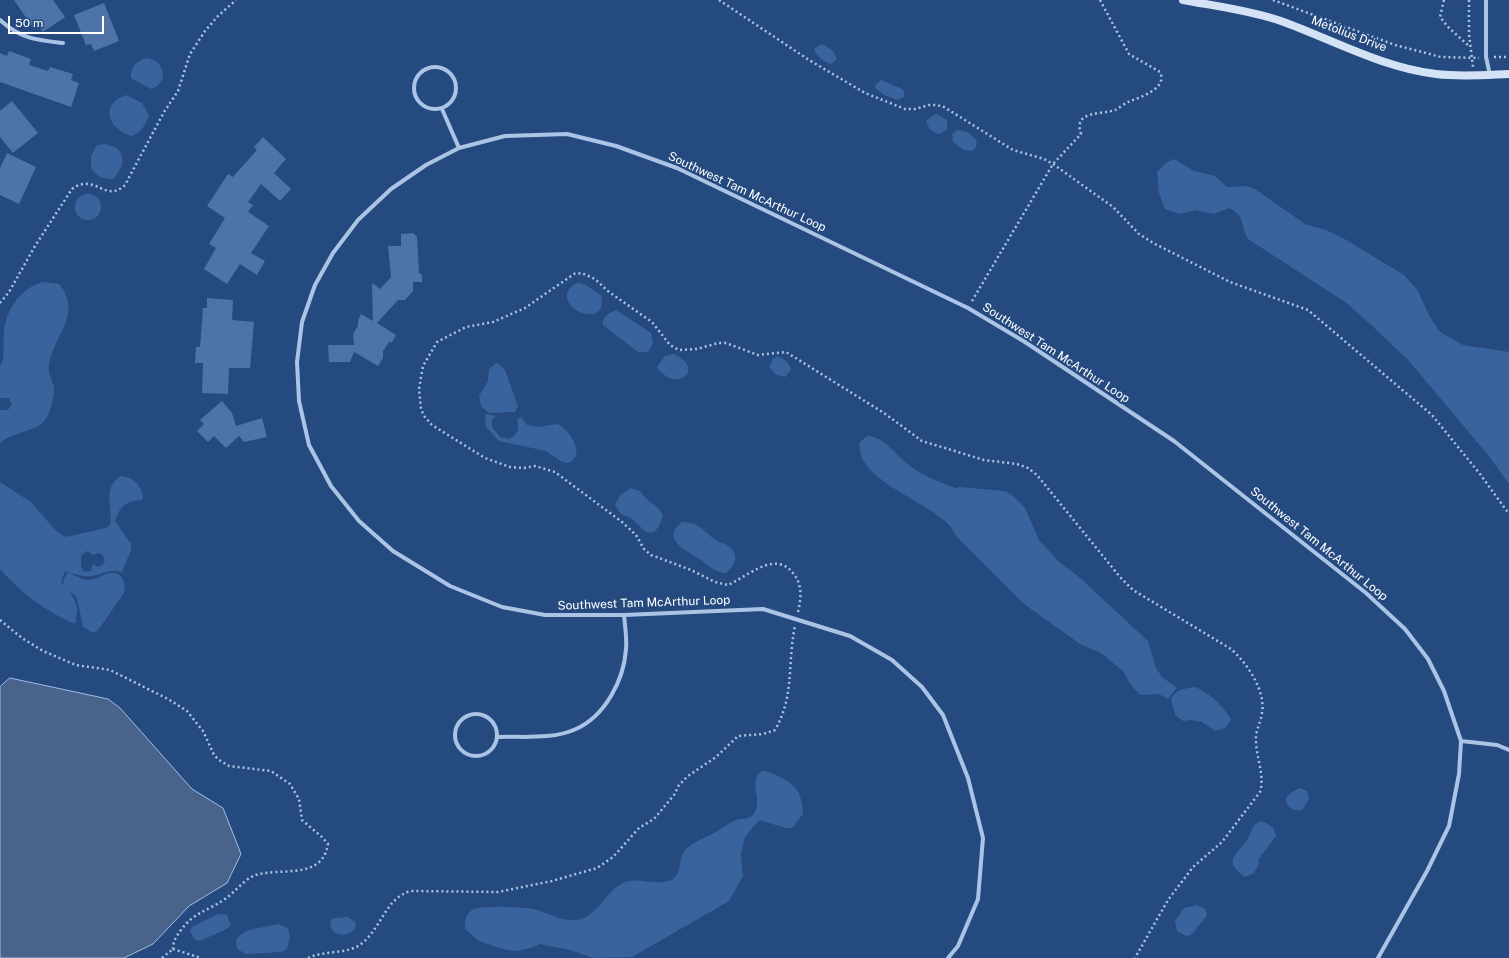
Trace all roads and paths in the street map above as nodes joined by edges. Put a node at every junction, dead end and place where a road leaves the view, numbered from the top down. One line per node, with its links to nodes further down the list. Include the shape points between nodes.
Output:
1 (236, 0): 21 (path, via 205,31 190,54 178,91 125,185 120,190 108,191 86,182 72,189)
2 (719, 0): 20 (path, via 809,60 865,93 905,109 937,105 1013,150)
3 (1100, 0): 20 (path, via 1129,54 1160,72 1161,82 1150,93 1114,110 1088,115 1081,121 1081,134)
4 (1183, 0): 17 (street, Metolius Drive, via 1280,21 1400,66 1435,74)
5 (1273, 0): 14 (path, via 1395,45 1441,58)
6 (1444, 0): 11 (path, via 1440,17)
7 (1469, 0): 11 (path)
8 (1486, 0): 13 (street)
9 (0, 20): 10 (street, via 12,31 34,40)
10 (63, 44)
11 (1470, 47): 14 (path)
12 (1509, 56): 13 (path)
13 (1486, 57): 14 (path); 16 (street)
14 (1471, 59): 17 (path)
15 (1509, 74): 16 (street, Metolius Drive)
16 (1490, 75): 17 (street, Metolius Drive)
17 (1474, 76)
18 (442, 109): 18 (street, via 450,104 456,95 452,75 444,69 434,67 424,70 417,77 414,87 416,97 422,105 431,109); 19 (street)
19 (459, 148): 22 (street, Southwest Tam McArthur Loop, via 505,136 567,134 616,146 677,168); 24 (street, Southwest Tam McArthur Loop, via 426,165 391,189 358,220 333,253 315,285 302,322 297,362 299,401 308,445 331,486 359,521 393,551 450,586 502,607 545,615)
20 (1053, 164): 22 (path); 23 (path, via 1113,207 1139,234 1155,244 1230,282 1308,310 1432,415)
21 (0, 303)
22 (968, 308): 28 (street, Southwest Tam McArthur Loop, via 1025,342 1174,441 1366,593 1405,629 1428,659 1444,691)
23 (1509, 514)
24 (624, 615): 25 (street, Southwest Tam McArthur Loop, via 763,609); 27 (street, via 626,650 620,677 611,696 593,718 576,729 547,736)
25 (797, 618): 33 (path, via 788,699 774,730 763,734 738,736 716,757 679,784 674,795 654,819 639,828 613,857 597,868 552,881 498,892 411,891 400,894 361,944 344,951 317,954); 34 (street, Southwest Tam McArthur Loop, via 850,636 892,660 922,687 943,715 968,778 983,838 978,899 958,946); 35 (path, via 801,586 788,566 772,563 728,585 715,582 651,555 622,522 555,472 535,466 510,467 485,458 432,424 421,408 418,389 423,366 437,342 466,327 494,322 525,308 574,274 582,273 652,322 670,345 680,350 726,342 758,355 786,352 922,441 984,460 1017,464 1037,475 1133,590 1231,649 1238,655 1259,687 1263,711 1256,740 1263,782 1260,792 1222,842 1193,867 1168,900)
26 (0, 620): 30 (path, via 43,651 76,665 110,670 168,698 187,711 203,731 219,760 229,766 271,771 290,784 299,799 302,820 328,844 327,852 322,859 312,866 301,871 252,877 224,900 198,913 188,920 173,942)
27 (497, 737): 27 (street, via 493,723 481,715 467,716 457,726 455,733 458,746 474,756 481,756 492,749)
28 (1461, 741): 29 (street, via 1497,745); 36 (street, Southwest Tam McArthur Loop, via 1460,774 1449,826 1428,871)
29 (1509, 750)
30 (173, 950): 31 (path); 32 (path)
31 (162, 958)
32 (201, 958)
33 (308, 958)
34 (948, 958)
35 (1135, 958)
36 (1378, 958)

